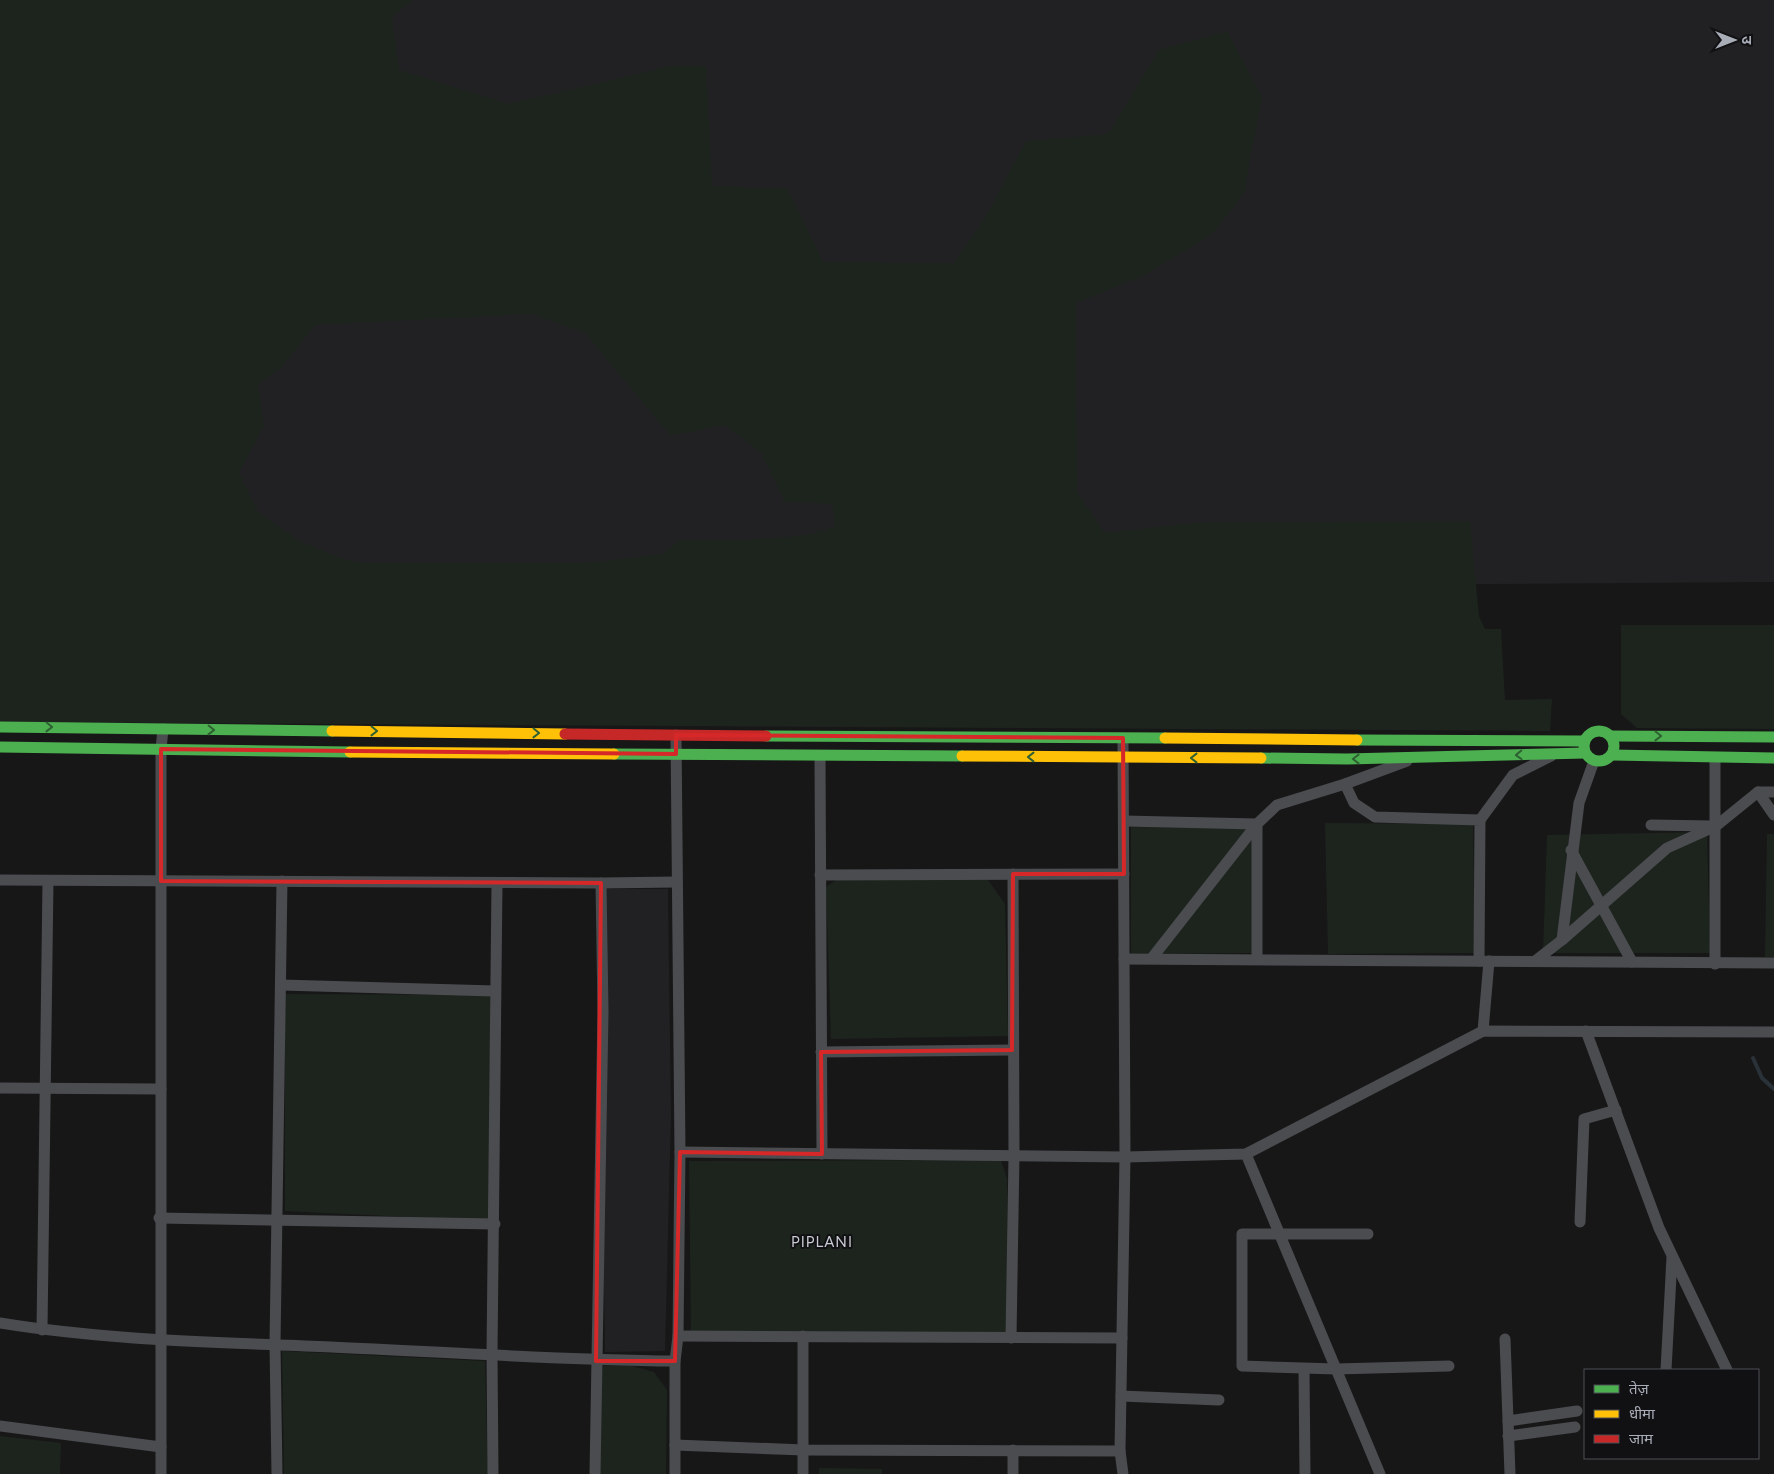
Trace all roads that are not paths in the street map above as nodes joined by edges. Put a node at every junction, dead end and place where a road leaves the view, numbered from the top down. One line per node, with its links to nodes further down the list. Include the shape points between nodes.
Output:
1 (0, 727): 2 (street, one-way to 2)
2 (163, 729): 3 (street, one-way to 3); 10 (street)
3 (676, 735): 7 (street); 12 (street)
4 (1610, 736): 5 (street, one-way to 5); 8 (street, via 1596,731); 14 (street, via 1614,745)
5 (1739, 737): 6 (street); 18 (street)
6 (1774, 737)
7 (1123, 738): 8 (street); 16 (street)
8 (1584, 740): 11 (street)
9 (0, 746): 10 (street)
10 (160, 749): 12 (street); 37 (street)
11 (1585, 753): 13 (street); 21 (street)
12 (676, 754): 15 (street); 39 (street)
13 (1555, 754): 20 (street, one-way to 20); 26 (street, via 1513,776)
14 (1612, 755): 17 (street); 21 (street, via 1604,761)
15 (820, 756): 16 (street, one-way to 15); 34 (street)
16 (1123, 758): 20 (street, one-way to 16); 27 (street)
17 (1715, 758): 18 (street); 30 (street)
18 (1739, 758): 19 (street)
19 (1774, 758)
20 (1410, 759): 22 (street)
21 (1594, 761): 31 (street, via 1579,803)
22 (1345, 784): 26 (street, via 1354,803 1375,817); 28 (street, via 1277,805)
23 (1758, 792): 24 (street); 25 (street); 30 (street)
24 (1774, 792)
25 (1774, 815)
26 (1480, 820): 47 (street)
27 (1124, 822): 28 (street); 33 (street)
28 (1256, 824): 44 (street); 45 (street)
29 (1651, 826): 30 (street)
30 (1716, 826): 42 (street, via 1667,848); 51 (street)
31 (1572, 850): 42 (street); 43 (street)
32 (1013, 874): 33 (street); 34 (street); 57 (street)
33 (1124, 874): 46 (street)
34 (820, 875): 58 (street)
35 (0, 880): 36 (street)
36 (48, 881): 37 (street); 60 (street)
37 (160, 881): 38 (street); 61 (street)
38 (282, 881): 40 (street); 52 (street)
39 (676, 882): 41 (street); 63 (street)
40 (496, 883): 41 (street); 53 (street)
41 (601, 883): 85 (street, via 603,1012)
42 (1601, 906): 43 (street); 49 (street)
43 (1562, 940): 48 (street)
44 (1152, 958): 45 (street); 46 (street)
45 (1256, 958): 47 (street)
46 (1124, 959): 67 (street)
47 (1484, 961): 48 (street); 54 (street)
48 (1535, 961): 49 (street)
49 (1632, 962): 51 (street)
50 (1774, 963): 51 (street)
51 (1715, 964)
52 (281, 985): 53 (street); 69 (street)
53 (495, 991): 71 (street)
54 (1483, 1031): 55 (street); 65 (street)
55 (1586, 1031): 56 (street); 62 (street)
56 (1774, 1032)
57 (1012, 1050): 58 (street); 66 (street)
58 (821, 1052): 64 (street)
59 (0, 1088): 60 (street)
60 (46, 1088): 61 (street); 76 (street)
61 (160, 1089): 68 (street)
62 (1616, 1110): 70 (street, via 1584,1119); 74 (street)
63 (680, 1152): 64 (street); 77 (street)
64 (822, 1154): 66 (street)
65 (1246, 1154): 67 (street); 72 (street)
66 (1014, 1156): 67 (street); 79 (street)
67 (1125, 1157): 80 (street)
68 (159, 1218): 69 (street); 82 (street)
69 (278, 1219): 71 (street); 83 (street)
70 (1580, 1222)
71 (495, 1224): 84 (street)
72 (1278, 1233): 73 (street); 88 (street, via 1242,1234 1241,1364 1244,1368); 89 (street)
73 (1368, 1234)
74 (1672, 1255): 90 (street); 91 (street)
75 (0, 1323): 76 (street)
76 (42, 1330): 82 (street)
77 (678, 1336): 78 (street); 86 (street)
78 (803, 1336): 79 (street); 101 (street)
79 (1011, 1338): 80 (street)
80 (1122, 1338): 92 (street)
81 (1505, 1339): 95 (street)
82 (162, 1341): 83 (street); 100 (street)
83 (275, 1344): 84 (street); 105 (street)
84 (492, 1354): 85 (street); 106 (street)
85 (596, 1361): 86 (street); 107 (street)
86 (675, 1361): 99 (street)
87 (1449, 1366): 89 (street)
88 (1304, 1369): 89 (street); 112 (street)
89 (1336, 1369): 113 (street)
90 (1666, 1369)
91 (1727, 1369)
92 (1121, 1396): 93 (street); 103 (street)
93 (1219, 1400)
94 (1577, 1411): 95 (street)
95 (1508, 1421): 98 (street)
96 (0, 1426): 100 (street)
97 (1575, 1427): 98 (street)
98 (1508, 1436): 114 (street)
99 (675, 1445): 101 (street); 108 (street)
100 (160, 1447): 104 (street)
101 (804, 1450): 102 (street); 109 (street)
102 (1014, 1450): 103 (street); 110 (street)
103 (1120, 1451): 111 (street)
104 (160, 1474)
105 (277, 1474)
106 (494, 1474)
107 (595, 1474)
108 (675, 1474)
109 (804, 1474)
110 (1013, 1474)
111 (1123, 1474)
112 (1305, 1474)
113 (1380, 1474)
114 (1510, 1474)

